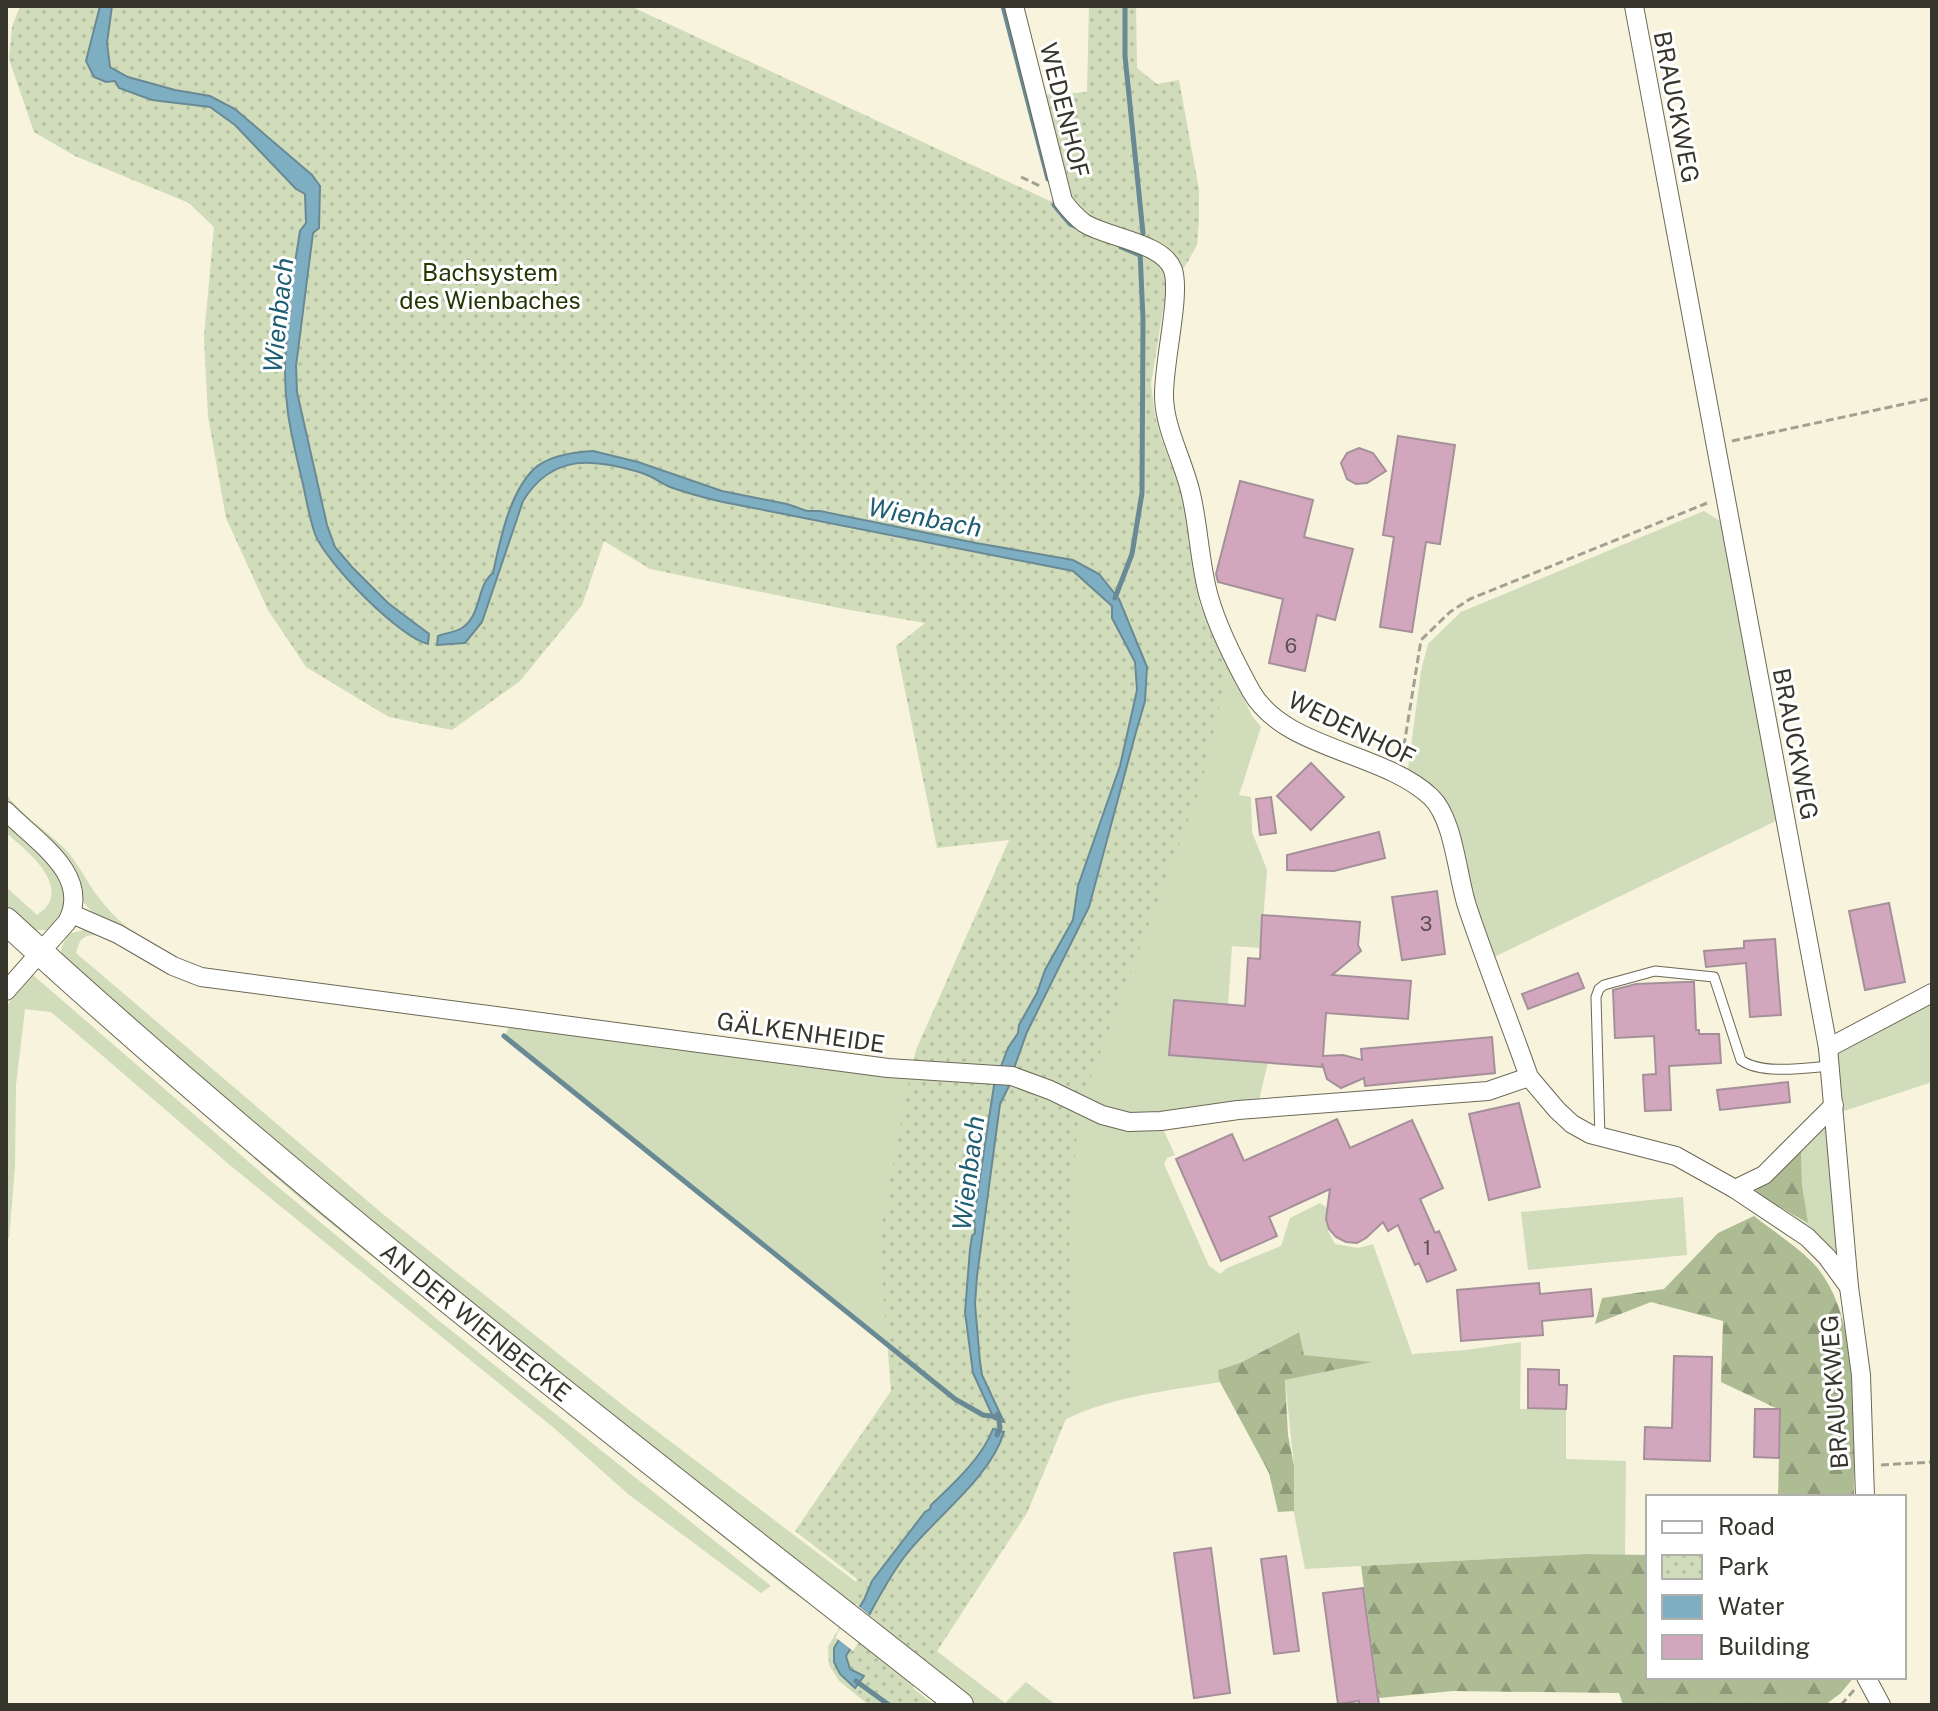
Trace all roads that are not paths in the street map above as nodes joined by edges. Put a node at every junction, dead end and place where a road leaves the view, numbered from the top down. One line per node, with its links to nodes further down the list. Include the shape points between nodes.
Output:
1 (1014, 6): 10 (street, WEDENHOF, via 1063,201 1086,224 1165,257 1173,270 1163,386 1166,417 1189,486 1209,598 1251,692 1281,724 1400,775 1431,798 1444,818 1468,907)
2 (1634, 6): 9 (street, BRAUCKWEG)
3 (6, 811): 4 (street, via 64,869 73,888)
4 (72, 914): 6 (street); 10 (street, GÄLKENHEIDE, via 184,971 221,981 888,1068 990,1073 1018,1078 1129,1122 1488,1091)
5 (6, 921): 6 (street, AN DER WIENBECKE)
6 (40, 952): 7 (street); 17 (street, AN DER WIENBECKE, via 364,1231)
7 (6, 991)
8 (1932, 993): 9 (street)
9 (1829, 1057): 11 (street, BRAUCKWEG); 12 (lane, via 1788,1070 1741,1060 1714,977 1655,971 1604,985 1596,997)
10 (1529, 1077): 12 (street, WEDENHOF, via 1572,1124)
11 (1834, 1105): 13 (street, via 1764,1175); 14 (street, BRAUCKWEG)
12 (1600, 1138): 13 (street, WEDENHOF, via 1676,1156)
13 (1735, 1189): 14 (street, WEDENHOF, via 1807,1237)
14 (1849, 1287): 15 (street, BRAUCKWEG, via 1861,1375)
15 (1865, 1495)
16 (1867, 1679): 18 (street)
17 (960, 1705)
18 (1881, 1705)

